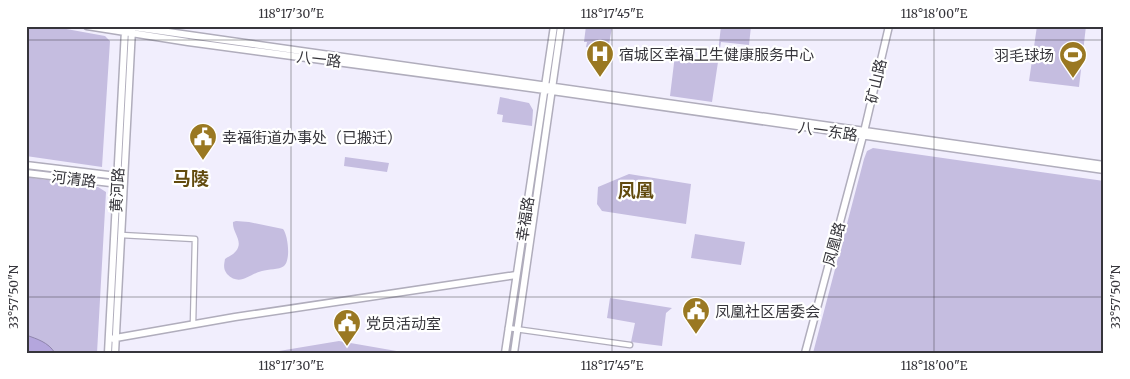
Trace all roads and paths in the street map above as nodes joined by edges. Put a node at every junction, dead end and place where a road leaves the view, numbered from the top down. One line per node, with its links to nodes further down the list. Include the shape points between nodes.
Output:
1 (87, 26): 5 (main road, 八一路)
2 (554, 26): 6 (main road)
3 (561, 26): 6 (main road)
4 (889, 26): 7 (main road, 矿山路)
5 (129, 29): 6 (main road, 八一路); 12 (main road, 黄河路); 13 (main road, 黄河路)
6 (549, 88): 7 (main road, 八一东路); 15 (main road, 幸福路); 18 (main road, 幸福路)
7 (863, 133): 9 (main road, 八一东路); 10 (main road, 八一东路); 25 (main road, 凤凰路)
8 (26, 165): 12 (main road, 河清路)
9 (1104, 165)
10 (1104, 170)
11 (26, 173): 13 (main road, 河清路)
12 (117, 176): 13 (main road, 黄河路)
13 (120, 184): 14 (main road, 黄河路); 19 (main road, 黄河路)
14 (120, 235): 16 (street, via 195,239); 19 (main road, 黄河路)
15 (516, 275): 16 (main road); 17 (main road, 幸福路)
16 (193, 324): 19 (main road)
17 (508, 328): 18 (street); 23 (main road, 幸福路)
18 (517, 329): 20 (street); 24 (main road, 幸福路)
19 (113, 338): 21 (main road, 黄河路); 22 (main road, 黄河路)
20 (630, 345)
21 (108, 353)
22 (115, 353)
23 (505, 353)
24 (514, 353)
25 (805, 353)

